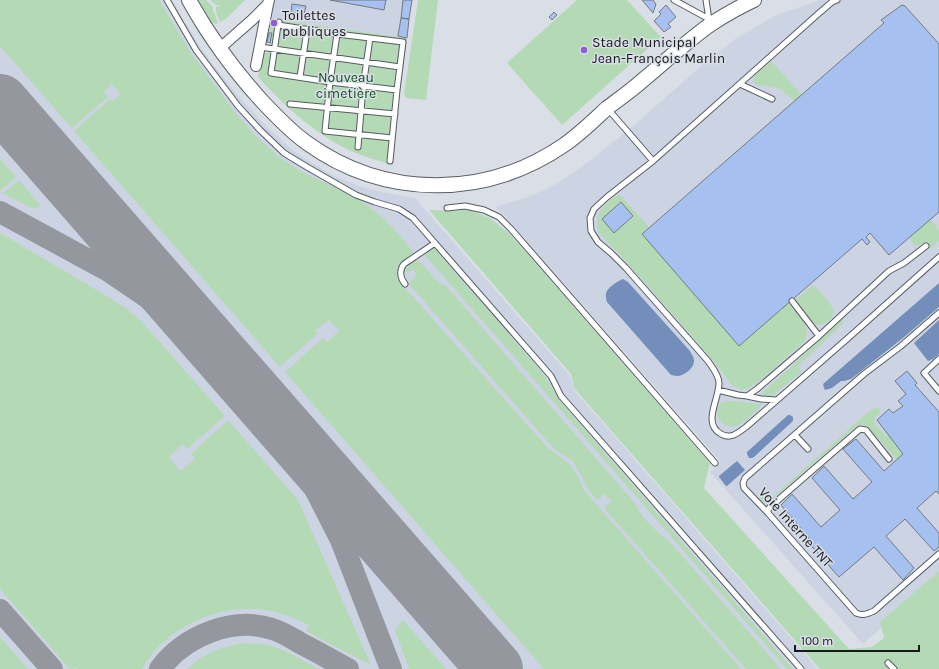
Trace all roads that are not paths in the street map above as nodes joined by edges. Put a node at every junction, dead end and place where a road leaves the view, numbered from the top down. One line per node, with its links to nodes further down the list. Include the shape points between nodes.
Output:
1 (167, 0): 37 (lane, via 196,50 238,106 284,153 356,195 399,209 413,218)
2 (189, 0): 14 (main road)
3 (674, 0): 8 (lane)
4 (706, 0): 8 (lane)
5 (754, 0): 8 (main road)
6 (837, 0): 22 (lane)
7 (269, 2): 12 (street); 14 (street)
8 (711, 21): 28 (main road)
9 (307, 30): 10 (lane); 13 (lane, via 278,24); 15 (lane)
10 (337, 34): 11 (lane); 16 (lane)
11 (370, 38): 17 (lane); 19 (lane, via 404,42)
12 (260, 47): 13 (lane); 18 (street)
13 (274, 49): 15 (lane); 20 (lane, via 271,73)
14 (219, 50): 28 (main road, via 266,105 307,143 347,166 402,182 442,185 500,176 530,165 558,149 582,132)
15 (304, 53): 16 (lane); 20 (lane)
16 (334, 58): 17 (lane); 21 (lane)
17 (366, 62): 19 (lane); 23 (lane)
18 (256, 66)
19 (400, 67): 24 (lane)
20 (300, 77): 21 (lane)
21 (330, 82): 23 (lane); 27 (lane)
22 (740, 84): 25 (lane); 35 (lane)
23 (363, 86): 24 (lane); 29 (lane)
24 (397, 90): 30 (lane)
25 (772, 99)
26 (290, 104): 27 (lane)
27 (328, 108): 29 (lane); 31 (lane, via 325,131)
28 (608, 108): 35 (lane)
29 (361, 111): 30 (lane); 31 (lane)
30 (395, 114): 32 (lane)
31 (359, 134): 32 (lane); 33 (lane)
32 (392, 138): 34 (lane)
33 (358, 147)
34 (390, 161)
35 (653, 161): 45 (lane, via 594,209 590,218 591,231 598,242 626,268 708,361 717,375)
36 (447, 208): 52 (lane, via 465,206 484,210 503,221)
37 (435, 242): 40 (lane, via 404,264 401,271); 56 (lane, via 551,376 561,396)
38 (926, 246): 43 (lane, via 889,271)
39 (938, 258): 48 (lane)
40 (405, 284)
41 (792, 301): 43 (lane)
42 (939, 313): 49 (lane, Voie Interne TNT)
43 (819, 336): 47 (lane)
44 (939, 360): 46 (lane, via 924,373)
45 (718, 390): 47 (lane); 48 (lane, via 712,419 713,426 723,436 729,437 740,432)
46 (939, 391)
47 (747, 396): 48 (lane)
48 (776, 400)
49 (795, 435): 50 (lane); 53 (lane, Voie Interne TNT, via 744,480 744,488)
50 (808, 449)
51 (889, 459): 53 (lane, via 866,430 860,429 770,507)
52 (715, 462)
53 (768, 513): 54 (lane, Voie Interne TNT, via 860,614 874,611)
54 (939, 554)
55 (888, 663): 57 (lane)
56 (801, 669)
57 (894, 669)

